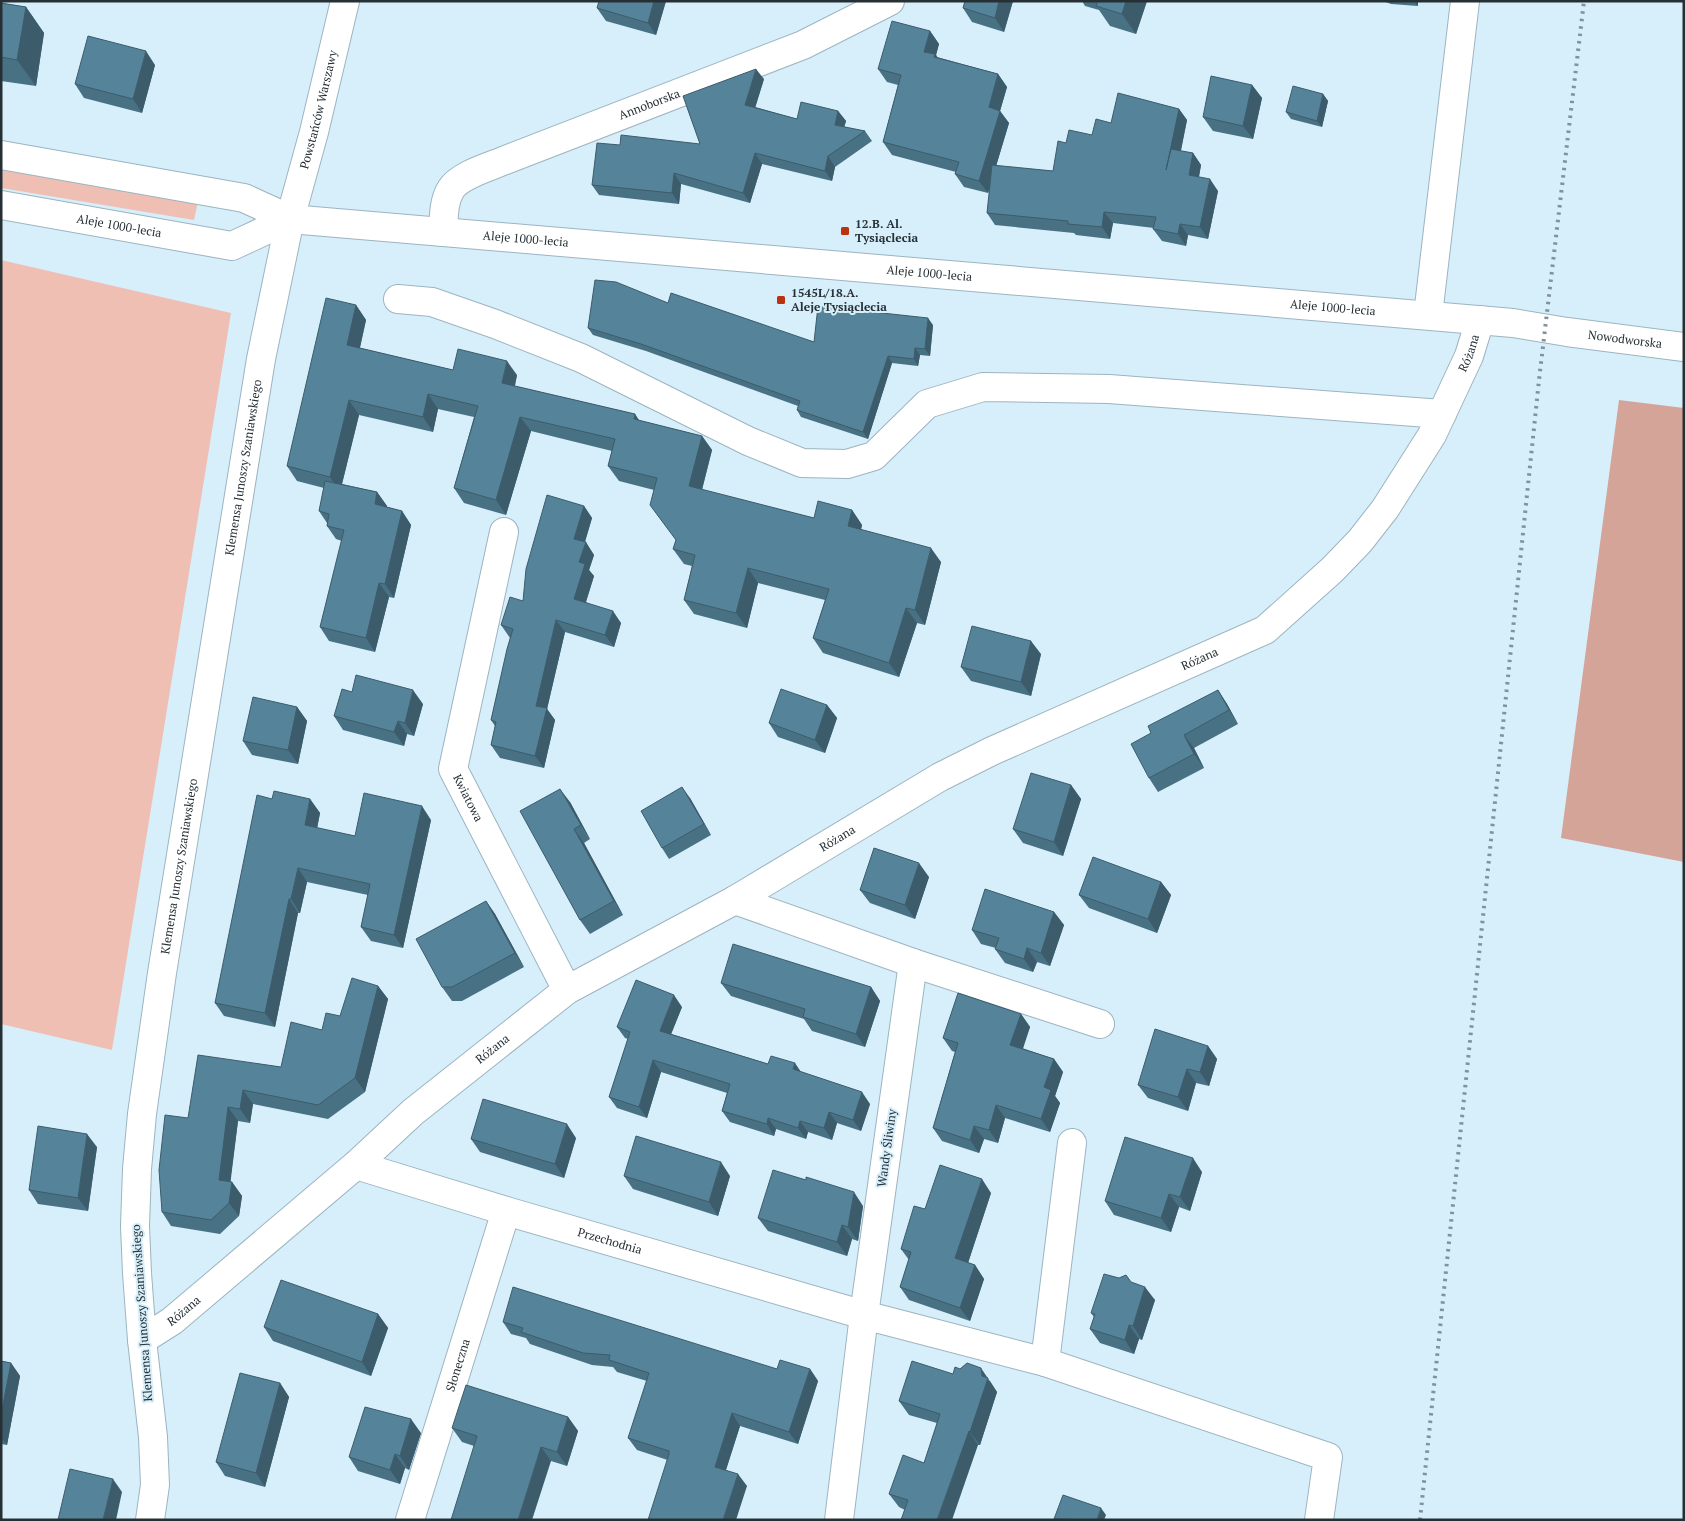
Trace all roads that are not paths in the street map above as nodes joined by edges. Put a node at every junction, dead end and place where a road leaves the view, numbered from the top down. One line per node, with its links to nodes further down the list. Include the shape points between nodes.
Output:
1 (345, 1): 6 (street, Powstańców Warszawy)
2 (890, 1): 7 (street, Annoborska, via 803,45 461,179 451,189 444,209)
3 (1465, 1): 9 (street)
4 (1, 155): 6 (street, Aleje 1000-lecia, via 244,198)
5 (1, 205): 6 (street, Aleje 1000-lecia, via 232,246)
6 (290, 219): 7 (street, Aleje 1000-lecia); 23 (street, Klemensa Junoszy Szaniawskiego, via 260,359 142,1114 135,1226)
7 (443, 232): 9 (street, Aleje 1000-lecia)
8 (398, 299): 13 (street, via 432,302 564,352 748,441 802,463 847,464 874,456 927,404 982,387 1108,389)
9 (1428, 315): 10 (street, Aleje 1000-lecia)
10 (1480, 320): 11 (street, Aleje 1000-lecia); 13 (street, Różana, via 1469,356)
11 (1567, 332): 12 (street, Nowodworska)
12 (1684, 347)
13 (1442, 414): 15 (street, Różana, via 1385,508 1360,541 1265,630 948,773)
14 (504, 532): 17 (street, Kwiatowa, via 453,769)
15 (735, 900): 16 (street); 17 (street, Różana)
16 (913, 963): 18 (street); 22 (street, Wandy Śliwiny)
17 (567, 990): 20 (street, Różana, via 413,1112)
18 (1100, 1024)
19 (1072, 1143): 24 (street)
20 (356, 1165): 21 (street, Przechodnia); 23 (street, Różana, via 172,1321)
21 (506, 1211): 22 (street, Przechodnia); 26 (street, Słoneczna)
22 (864, 1315): 24 (street, Przechodnia); 27 (street, Wandy Śliwiny)
23 (142, 1340): 25 (street, Klemensa Junoszy Szaniawskiego, via 153,1437 154,1485)
24 (1045, 1362): 28 (street, Przechodnia, via 1328,1457)
25 (150, 1520)
26 (410, 1520)
27 (840, 1520)
28 (1319, 1520)

